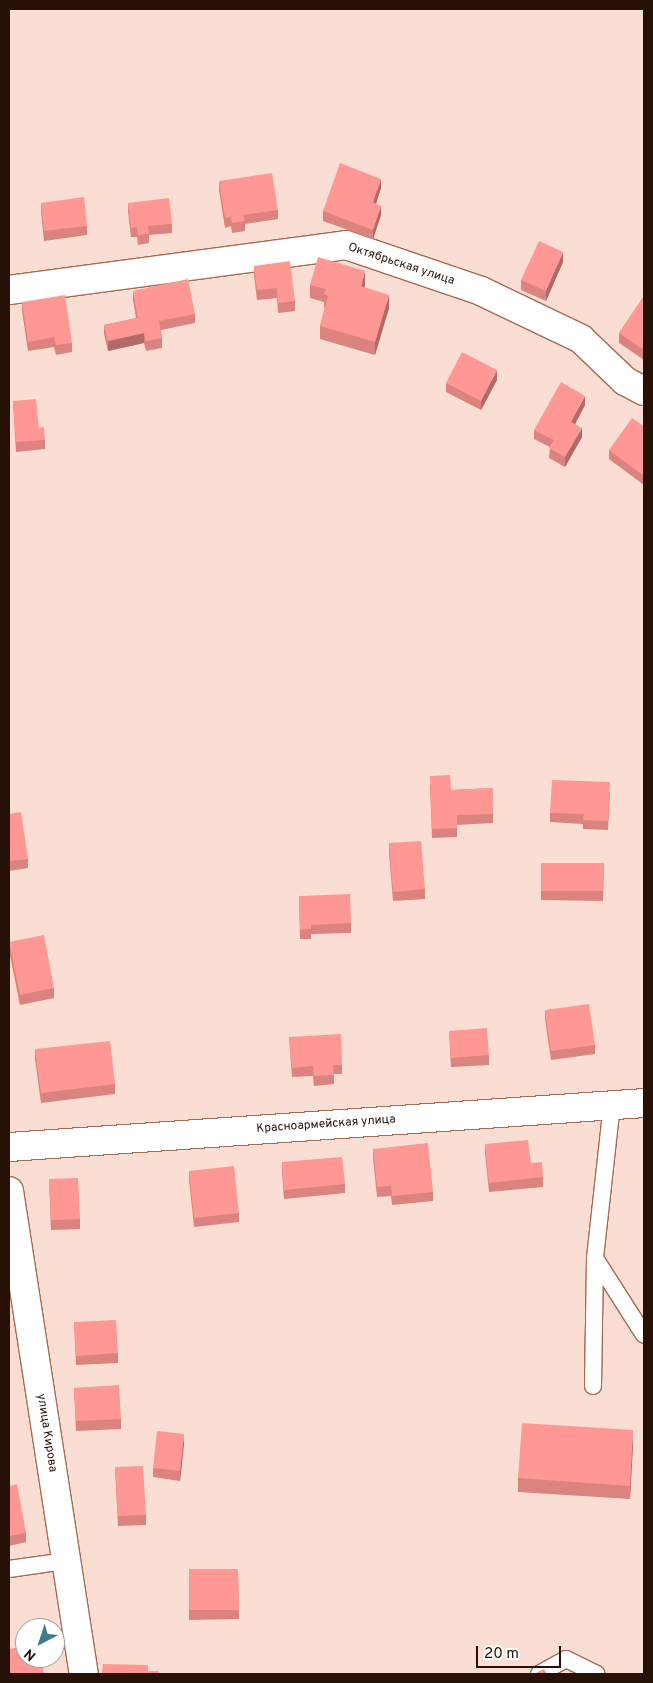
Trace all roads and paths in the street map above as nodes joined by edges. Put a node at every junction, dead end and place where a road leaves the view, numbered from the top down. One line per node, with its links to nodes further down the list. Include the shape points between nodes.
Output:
1 (9, 290): 2 (street, Октябрьская улица, via 346,245 481,291 581,339 625,381)
2 (644, 391)
3 (644, 1103): 4 (street, Красноармейская улица)
4 (612, 1105): 5 (street, Красноармейская улица); 7 (lane)
5 (9, 1147)
6 (9, 1191): 10 (street, улица Кирова)
7 (595, 1258): 8 (lane); 9 (lane)
8 (644, 1335)
9 (592, 1386)
10 (66, 1560): 11 (lane); 12 (street, улица Кирова)
11 (9, 1569)
12 (84, 1674)
13 (539, 1674): 14 (lane, via 566,1659)
14 (597, 1674)

